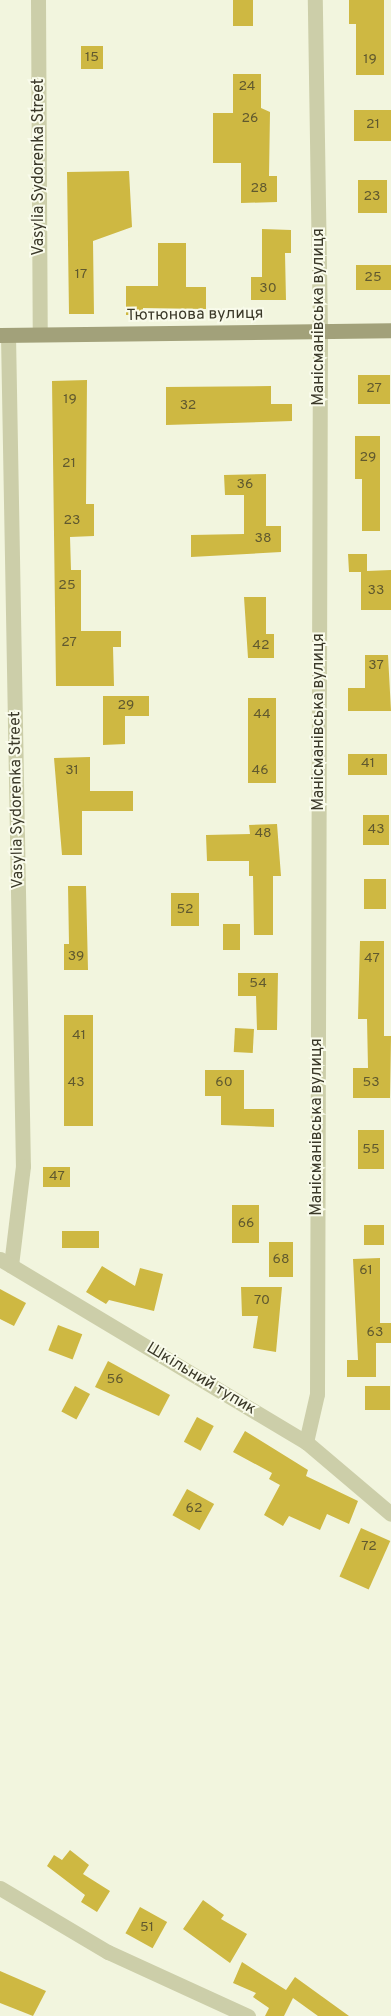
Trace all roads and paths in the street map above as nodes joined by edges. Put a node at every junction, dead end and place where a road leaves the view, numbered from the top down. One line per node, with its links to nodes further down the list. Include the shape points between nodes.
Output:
1 (38, 0): 5 (street, Vasylia Sydorenka Street)
2 (315, 0): 4 (street, Манісманівська вулиця)
3 (391, 330): 4 (street, Тютюнова вулиця)
4 (320, 331): 5 (street, Тютюнова вулиця); 8 (street, Манісманівська вулиця, via 316,1394)
5 (40, 334): 6 (street, Тютюнова вулиця)
6 (4, 335): 7 (street, Vasylia Sydorenka Street, via 23,1166)
7 (5, 1262): 8 (street, Шкільний тупик)
8 (306, 1442): 9 (street, Шкільний тупик)
9 (391, 1514)
10 (0, 1888): 11 (street, via 108,1952)
11 (248, 2016)

